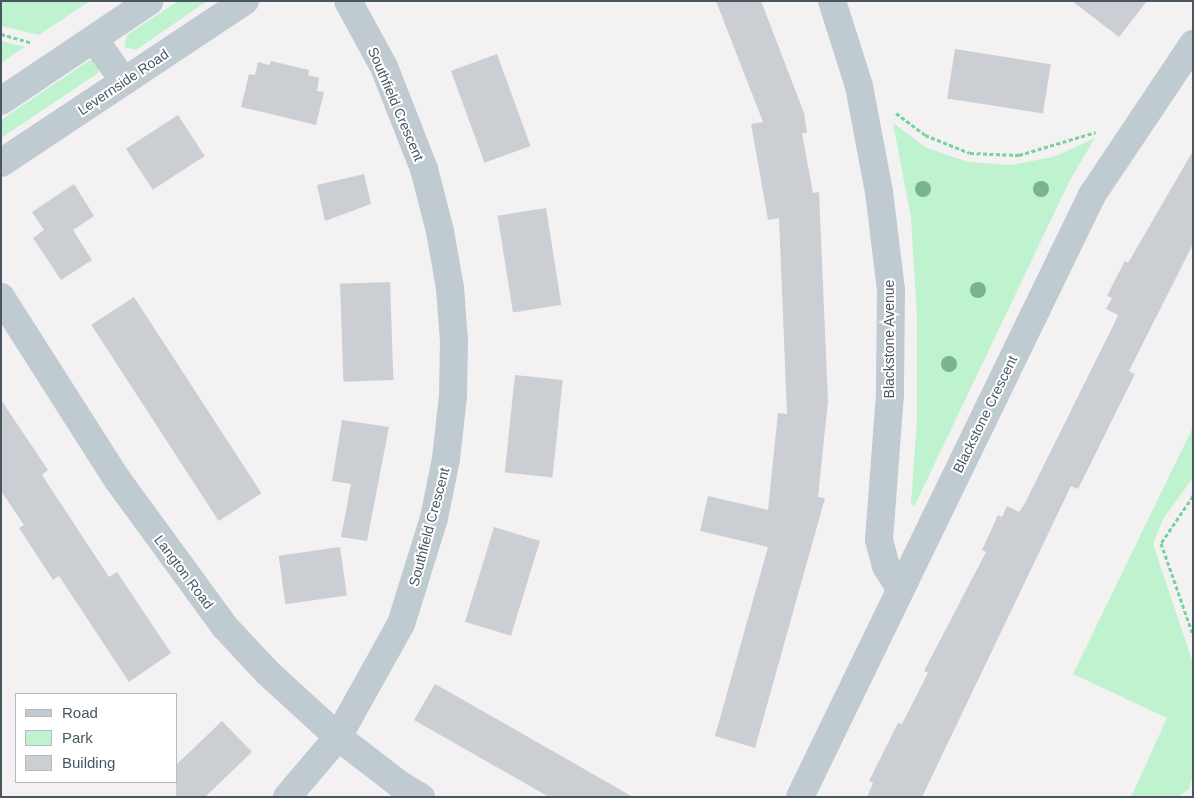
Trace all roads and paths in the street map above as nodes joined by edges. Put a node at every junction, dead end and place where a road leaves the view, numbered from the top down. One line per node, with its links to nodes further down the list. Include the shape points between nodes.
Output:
1 (150, 1): 6 (street)
2 (245, 1): 9 (street, Levernside Road)
3 (348, 1): 18 (street, Southfield Crescent, via 384,68 424,169 440,231 454,341 446,459 426,546 401,624)
4 (832, 1): 10 (street, Blackstone Avenue)
5 (1, 34): 8 (path)
6 (94, 39): 9 (street); 11 (street)
7 (1193, 44): 12 (street, Blackstone Crescent)
8 (42, 47)
9 (124, 81): 13 (street, Levernside Road)
10 (860, 86): 12 (path, via 925,135 970,153 1019,155 1110,127); 16 (street, Blackstone Avenue, via 880,192 891,290 890,394 879,540 886,566)
11 (1, 101)
12 (1136, 129): 16 (street, Blackstone Crescent, via 1092,195)
13 (1, 163)
14 (1, 297): 18 (street, Langton Road, via 117,479 225,627 266,672)
15 (1193, 496): 17 (path, via 1161,543)
16 (900, 588): 21 (street, Blackstone Crescent)
17 (1193, 635)
18 (338, 737): 19 (street, Southfield Crescent); 20 (street, Langton Road)
19 (287, 797)
20 (421, 797)
21 (800, 797)

